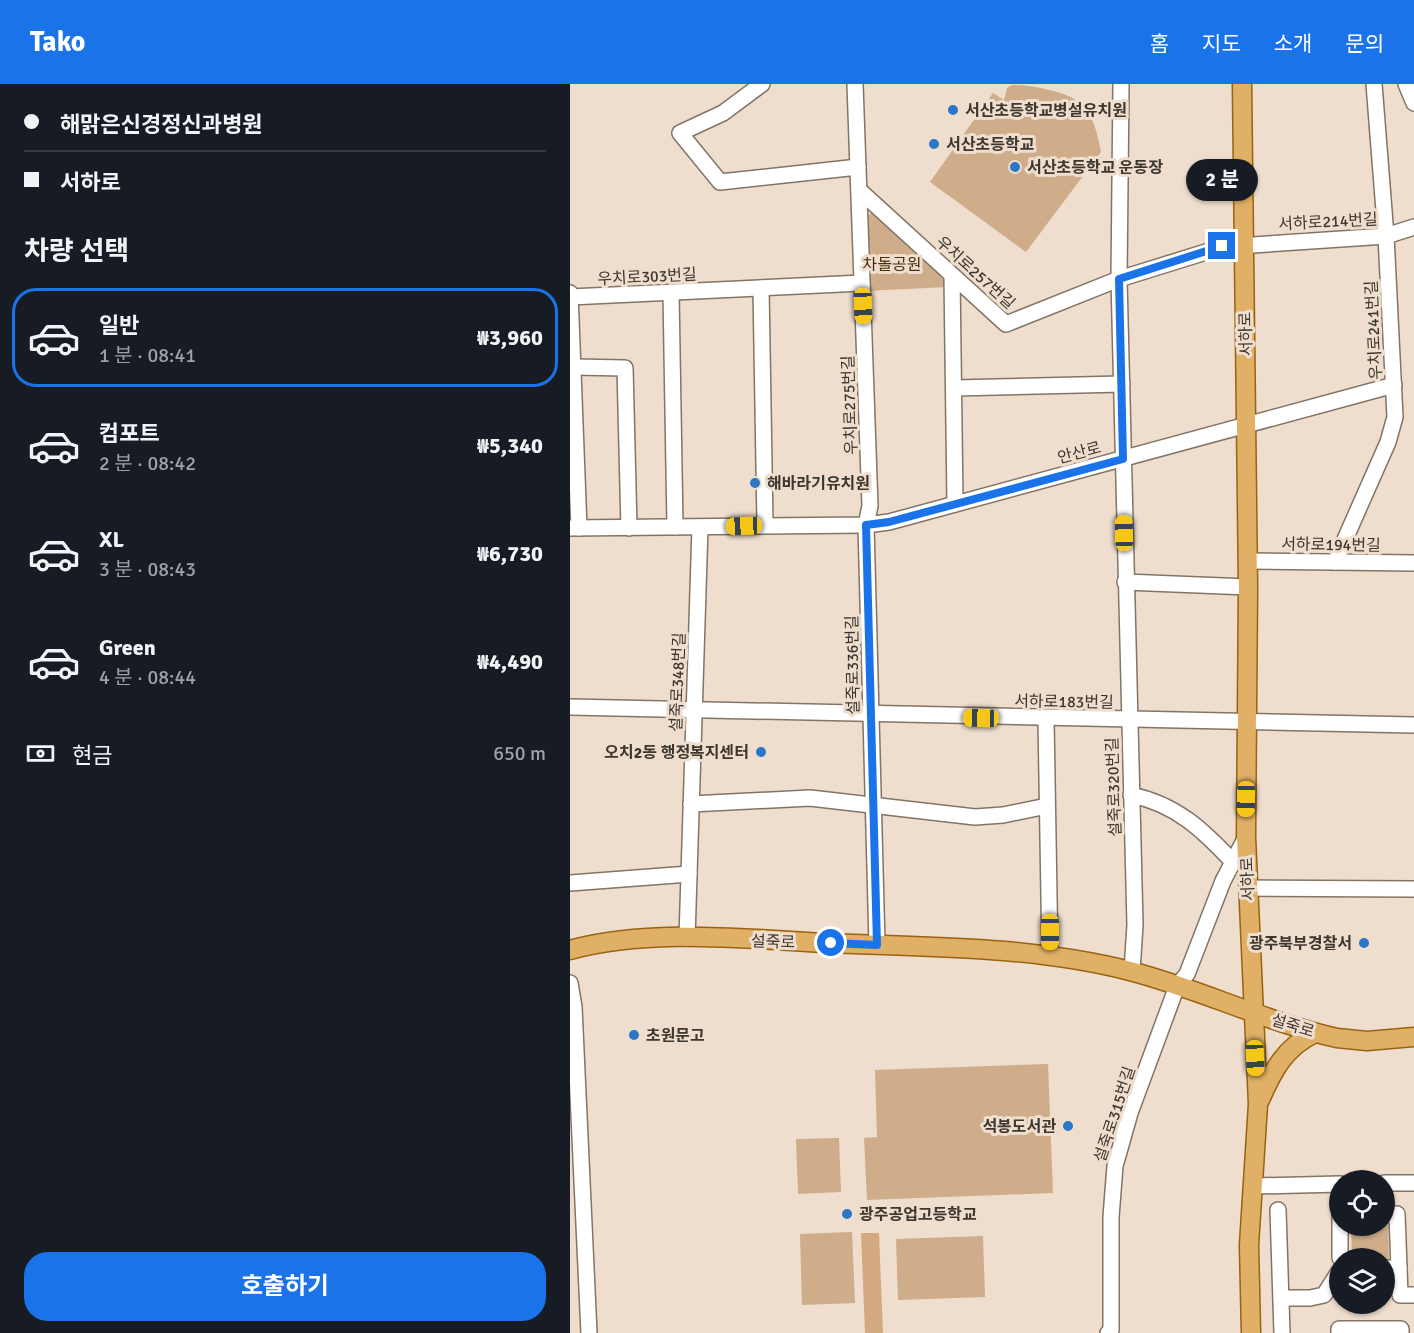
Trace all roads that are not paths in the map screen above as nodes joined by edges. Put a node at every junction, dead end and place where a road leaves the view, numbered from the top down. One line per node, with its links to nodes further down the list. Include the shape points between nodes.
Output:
1 (762, 84): 8 (street, via 723,112 680,133 720,182)
2 (855, 84): 8 (street, 우치로275번길)
3 (1121, 84): 14 (street)
4 (1242, 84): 12 (main road, 서하로)
5 (1374, 84): 11 (street, 우치로241번길)
6 (1406, 84): 7 (street)
7 (1414, 103)
8 (858, 167): 9 (street, 우치로275번길)
9 (859, 190): 13 (street, 우치로257번길); 15 (street, 우치로275번길)
10 (1414, 227): 11 (street, 서하로214번길)
11 (1386, 236): 12 (street, 서하로214번길); 21 (street, 우치로241번길)
12 (1242, 243): 14 (street); 24 (main road, 서하로)
13 (952, 276): 14 (street, 우치로257번길, via 1006,324); 22 (street)
14 (1119, 279): 20 (street)
15 (862, 283): 16 (street); 29 (street, 우치로275번길, via 870,506)
16 (761, 288): 17 (street, 우치로303번길); 28 (street)
17 (671, 293): 18 (street, 우치로303번길); 30 (street)
18 (571, 296): 19 (street, 우치로303번길)
19 (575, 367): 23 (street, 우치로303번길); 33 (street, via 625,368)
20 (1122, 384): 22 (street); 26 (street)
21 (1394, 385): 24 (street); 35 (street, 우치로241번길, via 1394,426)
22 (955, 388): 27 (street)
23 (573, 403): 25 (street, 우치로303번길)
24 (1247, 425): 26 (street, 안산로); 34 (main road, 서하로)
25 (574, 458): 32 (street, 우치로303번길)
26 (1123, 459): 27 (street, 안산로); 37 (street, 설죽로320번길)
27 (955, 504): 29 (street, 안산로)
28 (765, 525): 29 (street, 안산로); 31 (street, 안산로)
29 (866, 525): 41 (street, 설죽로336번길)
30 (675, 527): 31 (street, 안산로); 33 (street, 안산로)
31 (700, 527): 40 (street, 설죽로348번길)
32 (575, 528): 33 (street, 안산로)
33 (629, 528)
34 (1248, 561): 35 (street, 서하로194번길); 38 (main road, 서하로)
35 (1335, 562): 36 (street, 서하로194번길)
36 (1414, 563)
37 (1125, 582): 38 (street); 43 (street, 설죽로320번길)
38 (1248, 587): 44 (main road, 서하로)
39 (570, 707): 40 (street, 서하로183번길)
40 (694, 711): 41 (street, 서하로183번길); 47 (street, 설죽로348번길)
41 (871, 716): 42 (street, 서하로183번길); 48 (street, 설죽로336번길)
42 (1046, 719): 43 (street, 서하로183번길); 49 (street)
43 (1129, 720): 44 (street, 서하로183번길); 46 (street, 설죽로320번길)
44 (1247, 723): 45 (street, 서하로183번길); 50 (main road, 서하로)
45 (1414, 725)
46 (1131, 795): 51 (street, via 1173,808); 60 (street, 설죽로320번길, via 1135,925)
47 (691, 804): 48 (street, via 796,797); 52 (street, 설죽로348번길)
48 (873, 805): 49 (street, via 975,817); 57 (street, 설죽로336번길)
49 (1047, 806): 59 (street)
50 (1246, 837): 51 (street); 54 (main road, 서하로)
51 (1233, 862): 62 (street, via 1187,974)
52 (689, 874): 53 (street); 56 (street, 설죽로348번길)
53 (570, 883)
54 (1248, 888): 55 (street); 63 (main road, 서하로)
55 (1414, 889)
56 (687, 938): 57 (main road, 설죽로); 58 (main road, 설죽로, via 619,939)
57 (877, 945): 59 (main road, 설죽로)
58 (570, 950)
59 (1050, 956): 60 (main road, 설죽로)
60 (1132, 971): 62 (main road, 설죽로)
61 (570, 983): 79 (street)
62 (1177, 986): 63 (main road, 설죽로); 78 (street, 설죽로315번길, via 1114,1166)
63 (1252, 1012): 64 (main road, 설죽로); 66 (main road, 서하로)
64 (1315, 1033): 65 (main road, 설죽로, via 1367,1041); 66 (main road, via 1284,1054)
65 (1414, 1037)
66 (1258, 1104): 70 (main road, 서하로)
67 (1414, 1183): 69 (street)
68 (1329, 1184): 70 (street)
69 (1395, 1184)
70 (1254, 1186): 80 (main road, 서하로, via 1249,1245)
71 (1278, 1210): 77 (street)
72 (1395, 1214): 73 (street)
73 (1395, 1236)
74 (1395, 1278): 76 (street, via 1400,1295)
75 (1329, 1286): 77 (street, via 1324,1294 1310,1298)
76 (1414, 1295)
77 (1281, 1298): 81 (street)
78 (1111, 1332)
79 (589, 1333)
80 (1251, 1333)
81 (1282, 1333)
82 (1339, 1333): 83 (street, via 1339,1329 1401,1329)
83 (1401, 1333)

